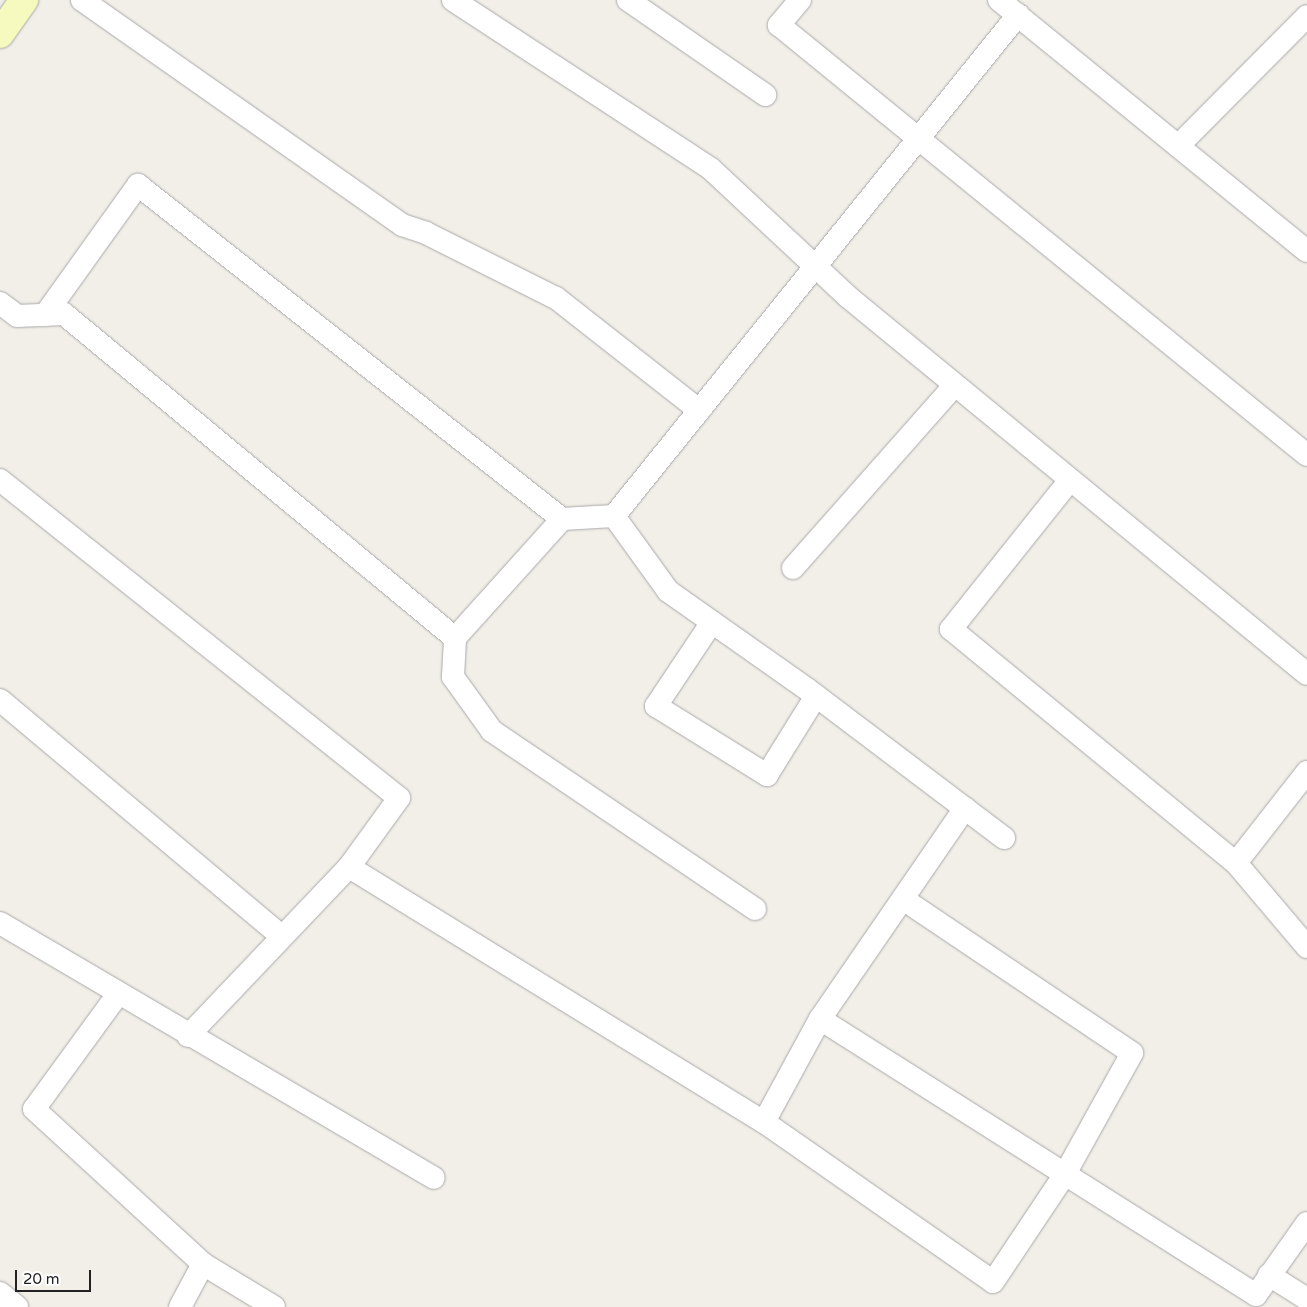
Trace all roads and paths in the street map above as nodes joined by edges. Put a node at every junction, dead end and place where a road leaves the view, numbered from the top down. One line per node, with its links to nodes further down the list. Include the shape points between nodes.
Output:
1 (24, 0): 9 (main road)
2 (82, 0): 18 (street, via 402,225 426,233 556,298)
3 (453, 0): 14 (street, via 711,169)
4 (628, 0): 10 (street)
5 (800, 0): 11 (street, via 779,25)
6 (999, 0): 7 (street)
7 (1018, 15): 11 (street); 12 (street)
8 (1307, 16): 12 (street)
9 (0, 34)
10 (765, 96)
11 (919, 137): 14 (street); 19 (street)
12 (1178, 146): 13 (street)
13 (1307, 251)
14 (814, 266): 17 (street); 18 (street)
15 (0, 303): 16 (street, via 17,316)
16 (45, 315): 23 (street, via 138,185); 26 (street, via 64,314)
17 (954, 385): 21 (street); 24 (street)
18 (699, 410): 22 (street)
19 (1307, 455)
20 (0, 480): 34 (street, via 399,798)
21 (1070, 480): 27 (street); 33 (street, via 951,629)
22 (614, 516): 23 (street); 25 (street, via 668,591)
23 (562, 518): 26 (street)
24 (793, 568)
25 (712, 622): 28 (street); 28 (street, via 656,706 767,775)
26 (455, 638): 36 (street, via 453,677 492,731)
27 (1307, 674)
28 (816, 696): 31 (street)
29 (0, 700): 38 (street)
30 (1307, 772): 33 (street)
31 (965, 808): 32 (street); 35 (street)
32 (1004, 838)
33 (1236, 863): 39 (street)
34 (349, 867): 38 (street); 43 (street)
35 (903, 899): 41 (street); 44 (street, via 1132,1053)
36 (755, 909)
37 (3, 929): 40 (street)
38 (282, 937): 42 (street)
39 (1307, 947)
40 (118, 994): 42 (street); 47 (street, via 34,1109)
41 (820, 1018): 43 (street); 44 (street)
42 (188, 1036): 45 (street)
43 (764, 1122): 44 (street, via 993,1282)
44 (1065, 1174): 51 (street)
45 (434, 1178)
46 (1307, 1223): 48 (street)
47 (203, 1264): 53 (street); 54 (street)
48 (1270, 1275): 50 (street); 51 (street)
49 (0, 1293): 52 (street)
50 (1307, 1299)
51 (1251, 1301)
52 (17, 1307)
53 (180, 1307)
54 (274, 1307)

